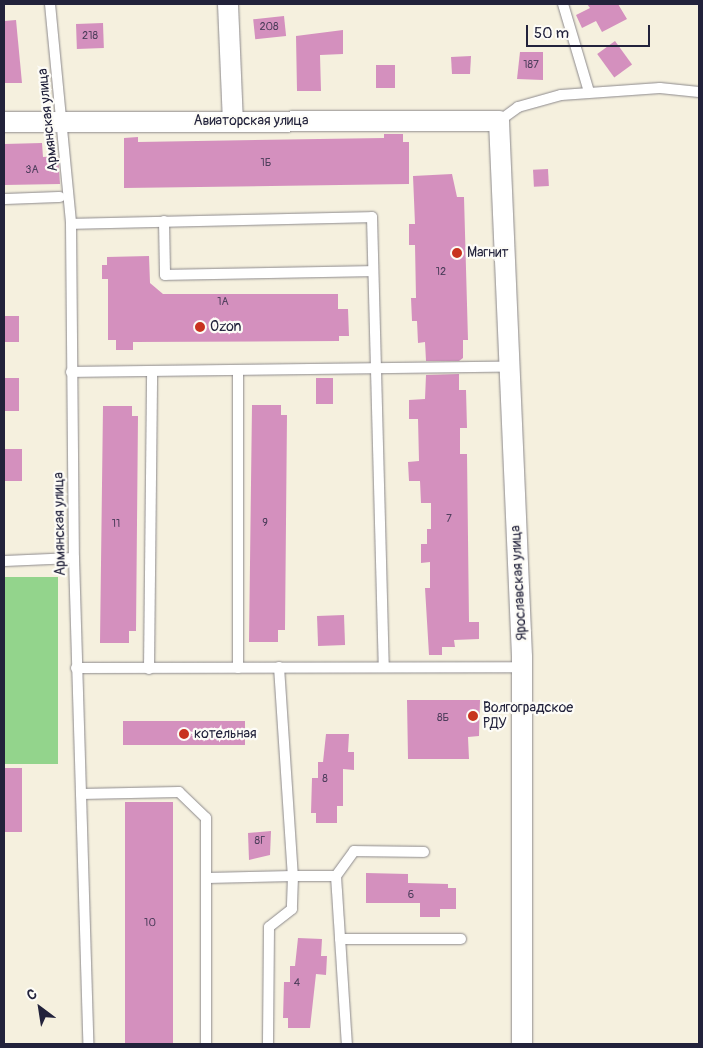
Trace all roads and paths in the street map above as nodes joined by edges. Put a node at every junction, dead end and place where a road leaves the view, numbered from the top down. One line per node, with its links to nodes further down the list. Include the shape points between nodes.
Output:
1 (50, 4): 6 (lane, Армянская улица)
2 (228, 4): 7 (street)
3 (563, 4): 4 (lane)
4 (589, 92): 5 (lane, via 660,88); 9 (lane, via 518,107)
5 (699, 92)
6 (62, 120): 7 (street, Авиаторская улица); 8 (street, Авиаторская улица); 13 (lane, Армянская улица)
7 (233, 121): 9 (street, Авиаторская улица)
8 (4, 122)
9 (499, 122): 15 (street, Ярославская улица)
10 (60, 197): 11 (lane)
11 (4, 199)
12 (164, 222): 13 (lane); 14 (lane, via 165,274); 14 (lane, via 372,217)
13 (71, 224): 18 (lane, Армянская улица)
14 (373, 271): 16 (lane)
15 (509, 367): 16 (lane); 24 (street, Ярославская улица)
16 (375, 369): 17 (lane); 22 (lane)
17 (238, 371): 19 (lane); 26 (lane)
18 (71, 372): 19 (lane); 20 (lane, Армянская улица)
19 (152, 372): 27 (lane)
20 (74, 558): 21 (lane); 25 (lane, Армянская улица)
21 (4, 561)
22 (384, 666): 23 (lane); 24 (lane)
23 (280, 667): 26 (lane); 30 (lane)
24 (522, 667): 39 (street, Ярославская улица)
25 (76, 668): 27 (lane); 28 (lane, Армянская улица)
26 (238, 668): 27 (lane)
27 (149, 669)
28 (81, 794): 32 (lane, via 179,792 206,818); 35 (lane, Армянская улица)
29 (424, 852): 31 (lane, via 354,851)
30 (293, 876): 31 (lane); 32 (lane); 37 (lane, via 292,909 268,927)
31 (336, 876): 33 (lane)
32 (207, 878): 36 (lane)
33 (340, 939): 34 (lane); 38 (lane)
34 (461, 939)
35 (88, 1044)
36 (206, 1044)
37 (268, 1044)
38 (346, 1044)
39 (522, 1044)

